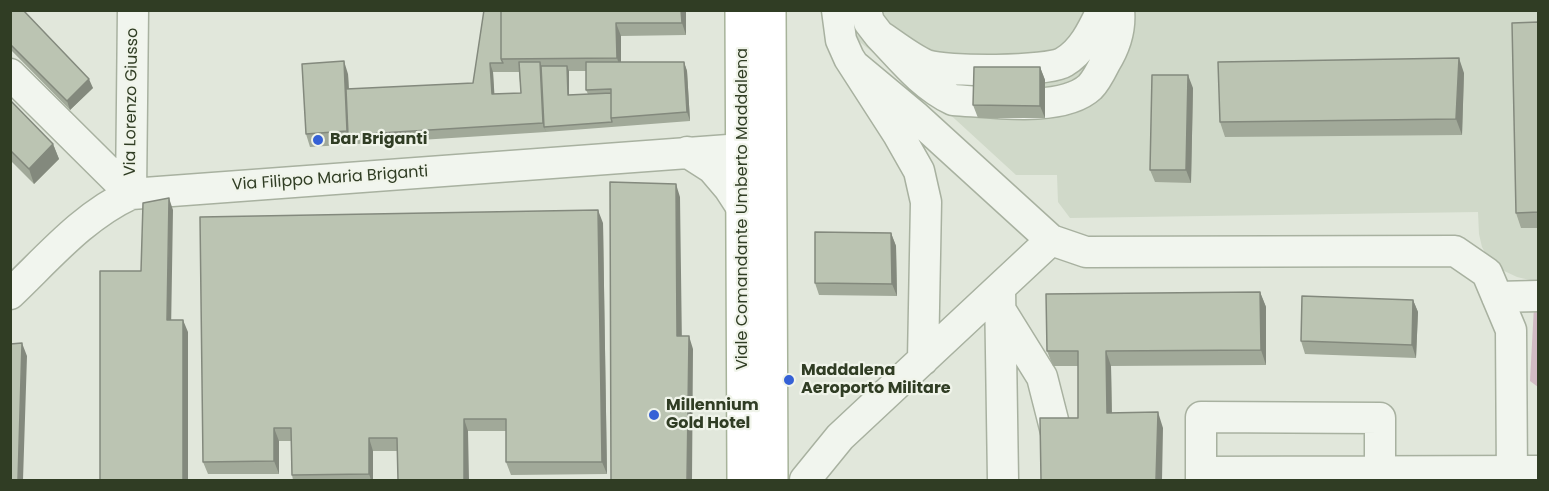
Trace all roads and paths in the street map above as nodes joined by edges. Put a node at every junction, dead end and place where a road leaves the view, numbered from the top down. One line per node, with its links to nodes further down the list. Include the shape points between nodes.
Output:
1 (133, 10): 15 (street, Via Lorenzo Giusso)
2 (742, 10): 13 (main road, Viale Comandante Umberto Maddalena)
3 (769, 10): 13 (main road, Viale Comandante Umberto Maddalena)
4 (837, 10): 9 (street, via 842,40)
5 (1119, 10): 11 (street, via 1114,48)
6 (1097, 20): 8 (street, via 1078,51 1063,63 1044,68); 11 (street)
7 (872, 23): 8 (street); 12 (street, via 921,79)
8 (927, 65): 12 (street)
9 (856, 68): 17 (street); 22 (street, via 919,171 926,202)
10 (10, 74): 15 (street)
11 (1090, 87): 12 (street, via 1068,100 1047,104)
12 (953, 100)
13 (756, 148): 14 (street, Via Filippo Maria Briganti); 16 (main road, Viale Comandante Umberto Maddalena); 28 (main road, Viale Comandante Umberto Maddalena)
14 (687, 152): 15 (street, Via Filippo Maria Briganti); 16 (street, via 712,168)
15 (131, 194): 18 (street, Via Filippo Maria Briganti, via 89,218)
16 (742, 208): 27 (main road, Viale Comandante Umberto Maddalena)
17 (1051, 240): 20 (street, via 1086,252 1455,251 1487,273); 21 (street)
18 (10, 294)
19 (1539, 296): 20 (street)
20 (1497, 297): 24 (street, via 1511,330)
21 (1000, 299): 22 (street); 23 (street, via 1042,377); 30 (street)
22 (923, 360): 29 (street, via 840,437)
23 (1056, 432)
24 (1521, 474): 26 (street)
25 (1201, 476): 26 (street); 26 (street, via 1201,417 1380,418)
26 (1380, 476)
27 (744, 480)
28 (771, 480)
29 (805, 480)
30 (1003, 480)

